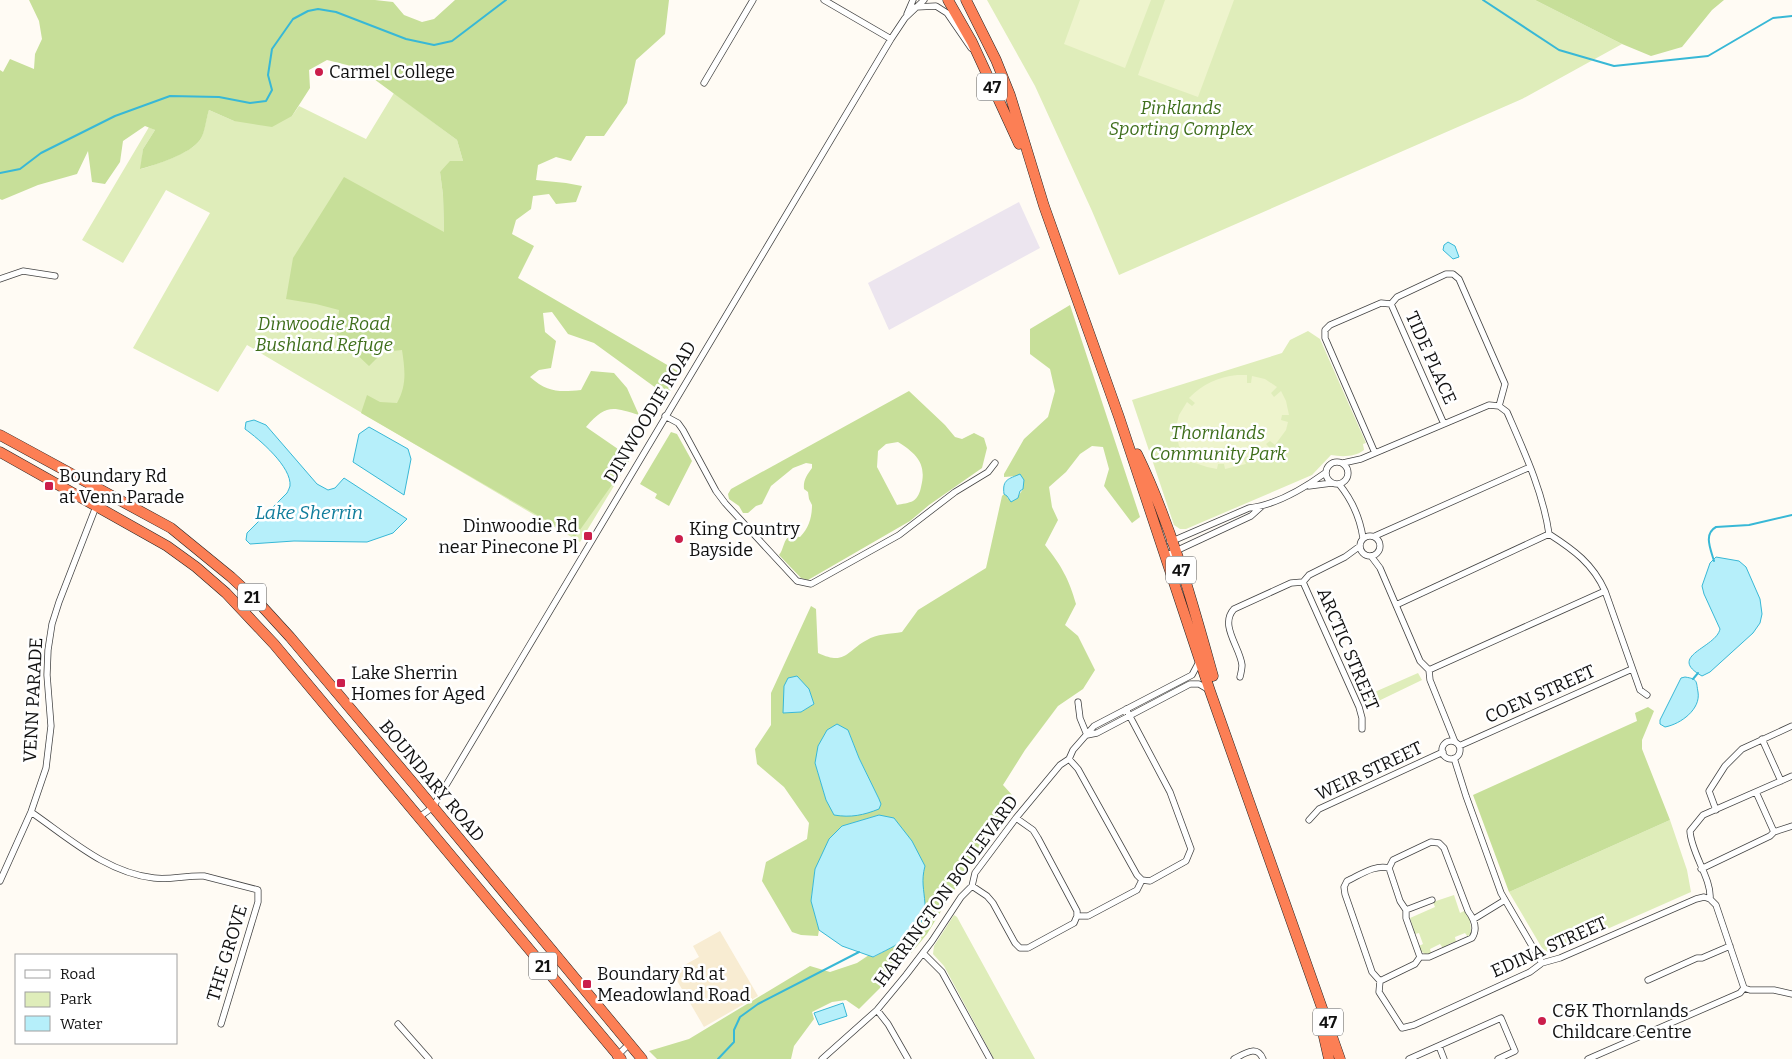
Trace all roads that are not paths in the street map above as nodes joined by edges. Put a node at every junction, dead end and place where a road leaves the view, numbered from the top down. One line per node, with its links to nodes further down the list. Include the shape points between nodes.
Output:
1 (753, 0): 11 (street)
2 (824, 0): 9 (street)
3 (913, 0): 8 (street, DINWOODIE ROAD)
4 (924, 0): 7 (street, DINWOODIE ROAD)
5 (948, 0): 10 (highway, 47)
6 (966, 0): 12 (highway, 47, via 1010,95)
7 (916, 7): 8 (street, DINWOODIE ROAD); 10 (street, via 936,6 947,13)
8 (905, 18): 9 (street, DINWOODIE ROAD)
9 (891, 39): 17 (street, DINWOODIE ROAD)
10 (979, 58): 12 (highway, 47)
11 (704, 83)
12 (1033, 174): 42 (highway, 47, via 1119,417 1149,479)
13 (55, 276): 14 (street, via 23,271)
14 (0, 279)
15 (1391, 304): 16 (street, via 1397,297 1446,274 1453,274 1459,279 1505,384); 18 (street, TIDE PLACE); 21 (street, via 1381,303 1330,325 1324,334)
16 (1499, 406): 18 (street, via 1489,405); 25 (street, via 1506,412)
17 (665, 416): 23 (street, via 683,430 725,503 797,581 803,583 811,584 900,535 955,492 988,472); 77 (street, DINWOODIE ROAD)
18 (1444, 424): 21 (street)
19 (0, 435): 32 (highway, BOUNDARY ROAD / 21)
20 (0, 452): 34 (highway, BOUNDARY ROAD / 21)
21 (1375, 454): 22 (street)
22 (1361, 460): 24 (street); 26 (street)
23 (995, 463)
24 (1343, 464): 26 (street); 27 (street, via 1330,464)
25 (1530, 467): 37 (street); 38 (street)
26 (1348, 471): 28 (street)
27 (1325, 473): 29 (street); 31 (street)
28 (1346, 480): 30 (street); 33 (street)
29 (1332, 483): 30 (street); 31 (street)
30 (1339, 484): 33 (street)
31 (1306, 486): 35 (street)
32 (102, 491): 34 (street, VENN PARADE); 77 (highway, BOUNDARY ROAD / 21, via 171,528 231,576 290,636)
33 (1348, 495): 36 (street)
34 (96, 506): 79 (street, VENN PARADE, via 52,624 47,675 50,748); 80 (highway, BOUNDARY ROAD / 21, via 167,546 226,593 274,644)
35 (1261, 507): 42 (street, via 1249,508); 45 (street, via 1251,516)
36 (1361, 524): 39 (street); 40 (street)
37 (1387, 530): 39 (street); 41 (street)
38 (1549, 534): 52 (street, via 1592,568); 53 (street)
39 (1373, 536): 40 (street); 41 (street)
40 (1363, 538): 43 (street)
41 (1380, 542): 44 (street)
42 (1166, 543): 45 (highway, 47); 47 (highway, 47)
43 (1360, 546): 46 (street); 49 (street)
44 (1380, 550): 48 (street); 50 (street)
45 (1175, 552): 47 (street); 65 (highway, 47, via 1194,606)
46 (1363, 554): 48 (street); 49 (street)
47 (1165, 556): 54 (highway, 47)
48 (1371, 556): 50 (street)
49 (1345, 557): 51 (street, via 1309,575)
50 (1380, 568): 53 (street)
51 (1303, 582): 57 (street, via 1291,583 1234,609 1230,614 1228,621 1242,664); 66 (street, ARCTIC STREET, via 1359,707)
52 (1605, 591): 55 (street); 56 (street)
53 (1396, 605): 56 (street, via 1420,661)
54 (1200, 659): 58 (highway, 47); 61 (street, HARRINGTON BOULEVARD, via 1192,675)
55 (1632, 669): 59 (street, via 1640,690); 70 (street, COEN STREET)
56 (1429, 670): 63 (street)
57 (1240, 676)
58 (1210, 691): 62 (street, HARRINGTON BOULEVARD, via 1199,684 1190,684); 65 (highway, 47)
59 (1647, 695)
60 (1078, 702): 67 (street)
61 (1126, 709): 62 (street); 67 (street, HARRINGTON BOULEVARD, via 1094,726)
62 (1130, 716): 67 (street, HARRINGTON BOULEVARD); 87 (street, via 1170,792 1191,849 1186,861 1150,881)
63 (1447, 724): 69 (street); 70 (street)
64 (1792, 726): 68 (street)
65 (1224, 729): 102 (highway, 47)
66 (1362, 729)
67 (1087, 735): 73 (street, HARRINGTON BOULEVARD)
68 (1762, 739): 75 (street); 78 (street, via 1742,749 1710,787 1709,794)
69 (1444, 744): 70 (street, via 1449,741); 71 (street)
70 (1457, 744): 72 (street, via 1460,752)
71 (1443, 752): 72 (street); 82 (street, WEIR STREET, via 1319,809)
72 (1454, 758): 92 (street)
73 (1069, 759): 81 (street, HARRINGTON BOULEVARD, via 1060,765); 87 (street, via 1078,769 1136,875)
74 (1792, 776): 75 (street)
75 (1781, 781): 76 (street)
76 (1756, 792): 78 (street); 84 (street)
77 (432, 806): 80 (street, DINWOODIE ROAD); 108 (highway, BOUNDARY ROAD / 21)
78 (1716, 810): 86 (street, via 1703,815 1690,832)
79 (31, 812): 88 (street, VENN PARADE); 106 (street, THE GROVE, via 121,871 156,878 204,876 258,890 258,902)
80 (418, 818): 110 (highway, BOUNDARY ROAD / 21)
81 (1016, 818): 89 (street, HARRINGTON BOULEVARD, via 975,873); 94 (street, via 1038,838)
82 (1309, 820)
83 (1792, 826): 84 (street)
84 (1774, 832): 86 (street)
85 (1389, 868): 93 (street); 95 (street, via 1393,860 1432,842 1439,843); 101 (street, via 1376,867 1347,881 1344,887 1372,972)
86 (1701, 869): 90 (street)
87 (1142, 880): 94 (street, via 1137,890 1088,916)
88 (0, 881)
89 (972, 886): 94 (street, via 988,896 1020,948 1028,948 1074,923); 97 (street, HARRINGTON BOULEVARD)
90 (1710, 899): 96 (street, via 1716,905); 99 (street, EDINA STREET, via 1696,898)
91 (1432, 900): 93 (street)
92 (1505, 900): 95 (street); 99 (street)
93 (1406, 910): 98 (street)
94 (1077, 916)
95 (1474, 919): 98 (street, via 1472,938 1429,957)
96 (1730, 946): 100 (street); 103 (street)
97 (923, 953): 105 (street, HARRINGTON BOULEVARD); 115 (street, via 942,972)
98 (1420, 957): 101 (street, via 1415,964)
99 (1542, 963): 101 (street, EDINA STREET, via 1530,972 1402,1028 1379,992)
100 (1648, 980)
101 (1380, 981)
102 (1314, 987): 118 (highway, 47); 119 (highway, 47)
103 (1744, 988): 104 (street); 123 (street, via 1740,993)
104 (1792, 994)
105 (877, 1010): 113 (street, HARRINGTON BOULEVARD); 114 (street)
106 (221, 1024)
107 (398, 1024): 111 (street)
108 (629, 1044): 110 (street); 112 (highway, BOUNDARY ROAD / 21)
109 (1439, 1046): 120 (street); 121 (street); 122 (street, via 1500,1018 1515,1051)
110 (618, 1058)
111 (429, 1059)
112 (642, 1059)
113 (823, 1059)
114 (908, 1059)
115 (990, 1059)
116 (1234, 1059): 117 (street, via 1254,1050)
117 (1263, 1059)
118 (1330, 1059)
119 (1340, 1059)
120 (1409, 1059)
121 (1444, 1059)
122 (1498, 1059)
123 (1588, 1059)

